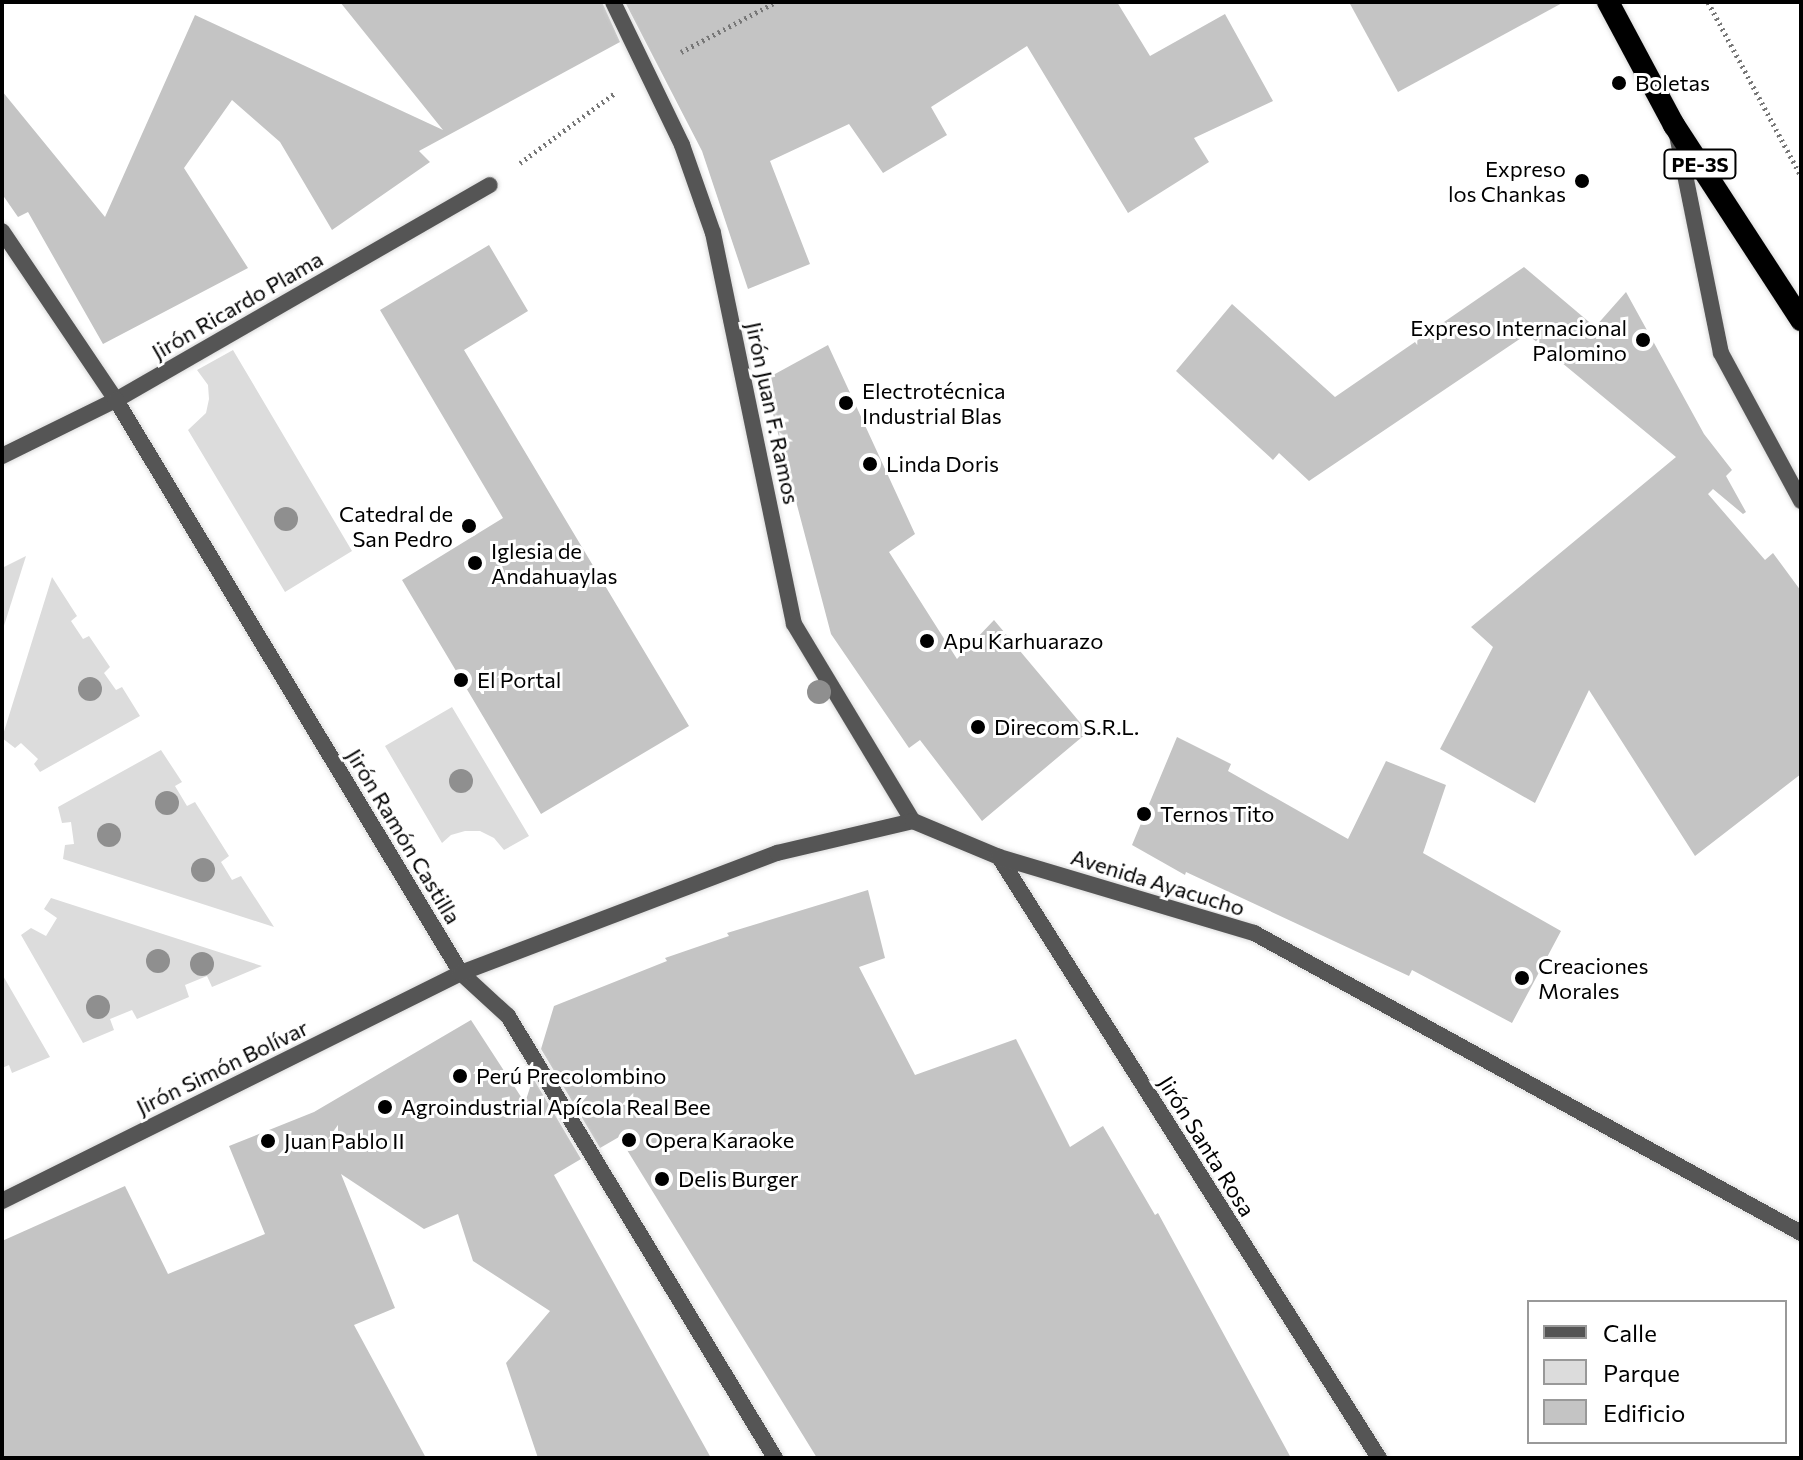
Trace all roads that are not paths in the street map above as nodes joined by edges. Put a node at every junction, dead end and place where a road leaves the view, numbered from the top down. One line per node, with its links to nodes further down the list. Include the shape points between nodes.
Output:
1 (613, 2): 10 (street, Jirón Juan F. Ramos, via 682,145 713,233 794,624)
2 (1608, 2): 3 (highway, PE-3S)
3 (1674, 125): 6 (highway, PE-3S); 9 (street, via 1721,353)
4 (490, 185): 7 (street, Jirón Ricardo Plama)
5 (2, 231): 7 (street, Jirón Ramón Castilla)
6 (1801, 320)
7 (116, 400): 8 (street, Jirón Ricardo Plama); 12 (street, Jirón Ramón Castilla)
8 (2, 456)
9 (1801, 501)
10 (913, 821): 11 (street, Avenida Ayacucho); 12 (street, via 777,853)
11 (999, 857): 14 (street, Avenida Ayacucho, via 1254,933); 16 (street, Jirón Santa Rosa)
12 (461, 973): 13 (street, Jirón Simón Bolívar); 15 (street, Jirón Ramón Castilla, via 508,1016)
13 (2, 1201)
14 (1801, 1233)
15 (775, 1458)
16 (1379, 1458)

